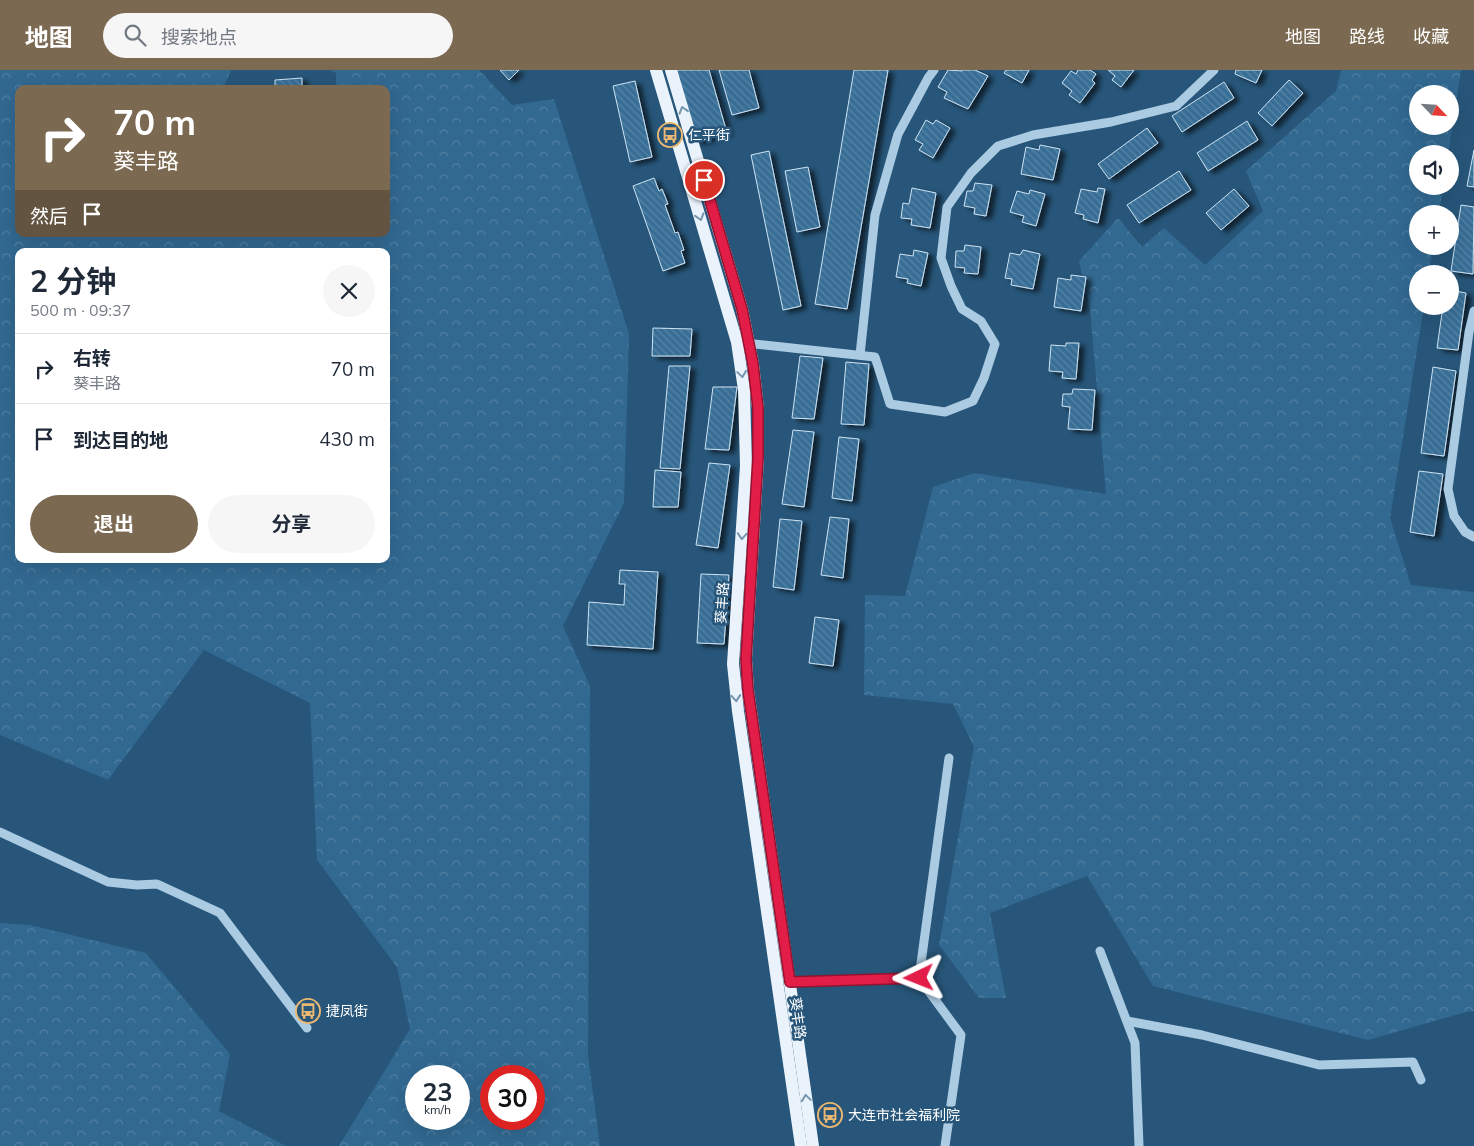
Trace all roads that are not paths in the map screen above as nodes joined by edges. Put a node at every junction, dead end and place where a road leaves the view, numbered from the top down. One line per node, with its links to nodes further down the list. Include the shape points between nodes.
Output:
1 (656, 70): 6 (main road, 葵丰路, one-way to 6)
2 (671, 70): 6 (main road, 葵丰路, one-way to 2, via 742,309)
3 (934, 70): 7 (street, via 898,134 875,215)
4 (1214, 70): 7 (street, via 1176,106 1006,143 998,146 971,173 947,207 941,258 962,309 981,321 995,344 973,401 945,412 890,404 875,357)
5 (1474, 311): 8 (street, via 1448,489 1454,516 1465,532)
6 (743, 342): 7 (street); 13 (main road, 葵丰路, via 753,364 758,408 746,659 748,690); 17 (main road, 葵丰路, one-way to 17, via 746,466 733,664)
7 (860, 355)
8 (1474, 537)
9 (949, 758): 12 (street)
10 (0, 832): 15 (street, via 108,882 157,884 220,913)
11 (1100, 951): 14 (street)
12 (919, 978): 13 (street); 19 (street, via 961,1035)
13 (790, 982): 18 (main road, 葵丰路, one-way to 13)
14 (1127, 1021): 16 (street, via 1202,1035 1319,1065 1414,1062); 20 (street, via 1136,1043)
15 (307, 1028)
16 (1421, 1080)
17 (801, 1146)
18 (813, 1146)
19 (945, 1146)
20 (1138, 1146)

